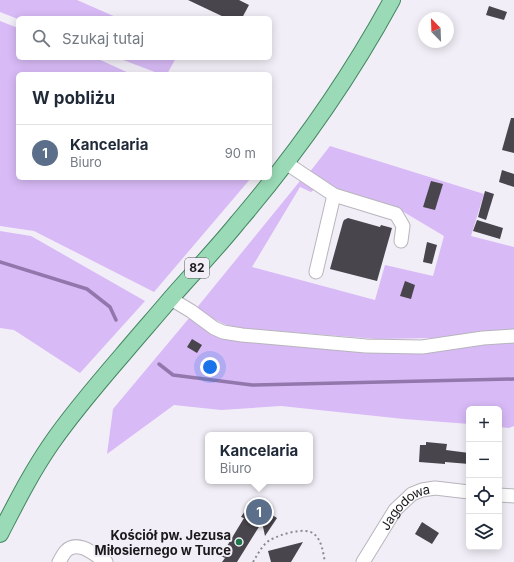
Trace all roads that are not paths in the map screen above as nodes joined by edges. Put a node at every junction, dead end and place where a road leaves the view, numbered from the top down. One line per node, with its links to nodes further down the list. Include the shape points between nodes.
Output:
1 (392, 0): 2 (main road, 82, via 339,88)
2 (286, 163): 3 (street); 6 (main road, 82, via 238,223)
3 (334, 195): 4 (street, via 396,214 403,226); 5 (street)
4 (401, 240)
5 (316, 272)
6 (171, 299): 7 (street, via 214,328 242,335 366,346 422,347); 11 (main road, 82, via 107,373 51,444 26,484)
7 (514, 336)
8 (466, 492): 14 (street, Jagodowa, via 435,488 412,494 395,510)
9 (502, 495): 10 (street)
10 (514, 496)
11 (0, 534)
12 (59, 562): 13 (street, via 65,551 76,547 83,547)
13 (106, 562)
14 (363, 562)

